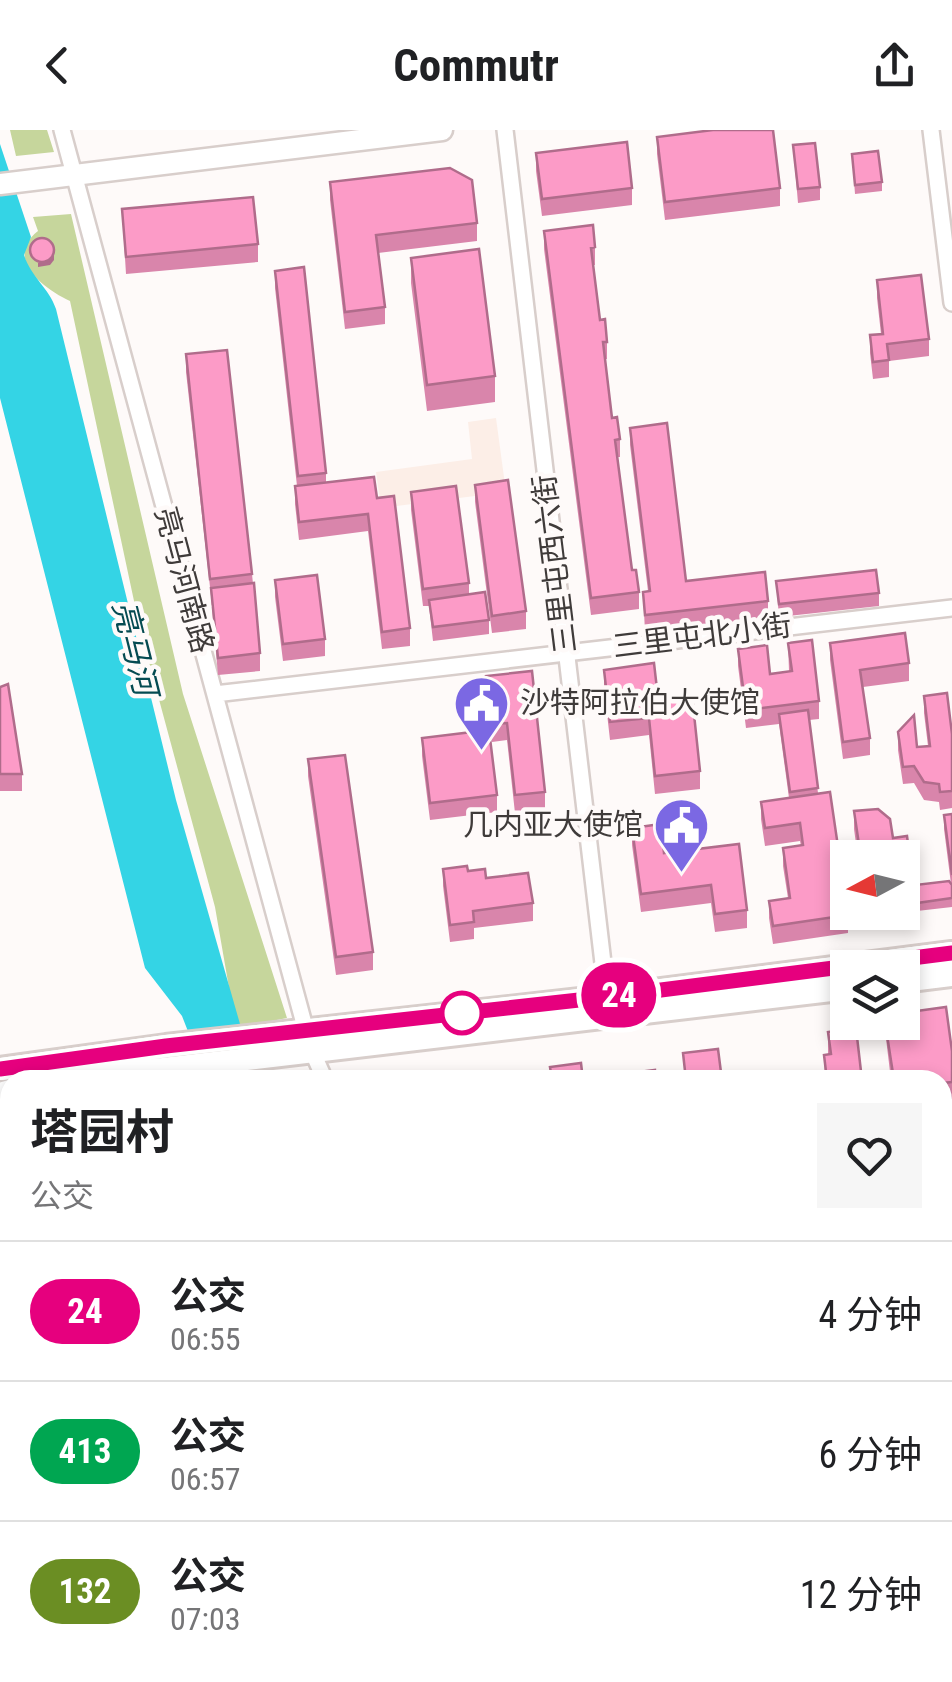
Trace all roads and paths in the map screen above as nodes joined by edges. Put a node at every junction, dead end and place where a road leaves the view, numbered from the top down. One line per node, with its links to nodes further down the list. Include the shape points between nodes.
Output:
1 (62, 130): 6 (street, 亮马河南路)
2 (442, 130): 5 (street)
3 (505, 130): 10 (street, 三里屯西六街)
4 (931, 130): 8 (street)
5 (349, 136): 6 (street)
6 (76, 174): 7 (street); 11 (street, 亮马河南路)
7 (0, 184)
8 (952, 303)
9 (952, 608): 10 (street, 三里屯北小街)
10 (565, 652): 11 (street, 三里屯北小街); 16 (street, 三里屯西六街)
11 (215, 694): 17 (street, 亮马河南路)
12 (952, 953): 16 (main road)
13 (952, 976): 14 (main road)
14 (920, 979)
15 (830, 990): 17 (main road)
16 (606, 997): 17 (main road)
17 (309, 1041): 18 (main road); 21 (street, 亮马河南路)
18 (168, 1056): 19 (main road); 20 (main road)
19 (0, 1069)
20 (123, 1070)
21 (321, 1070)

